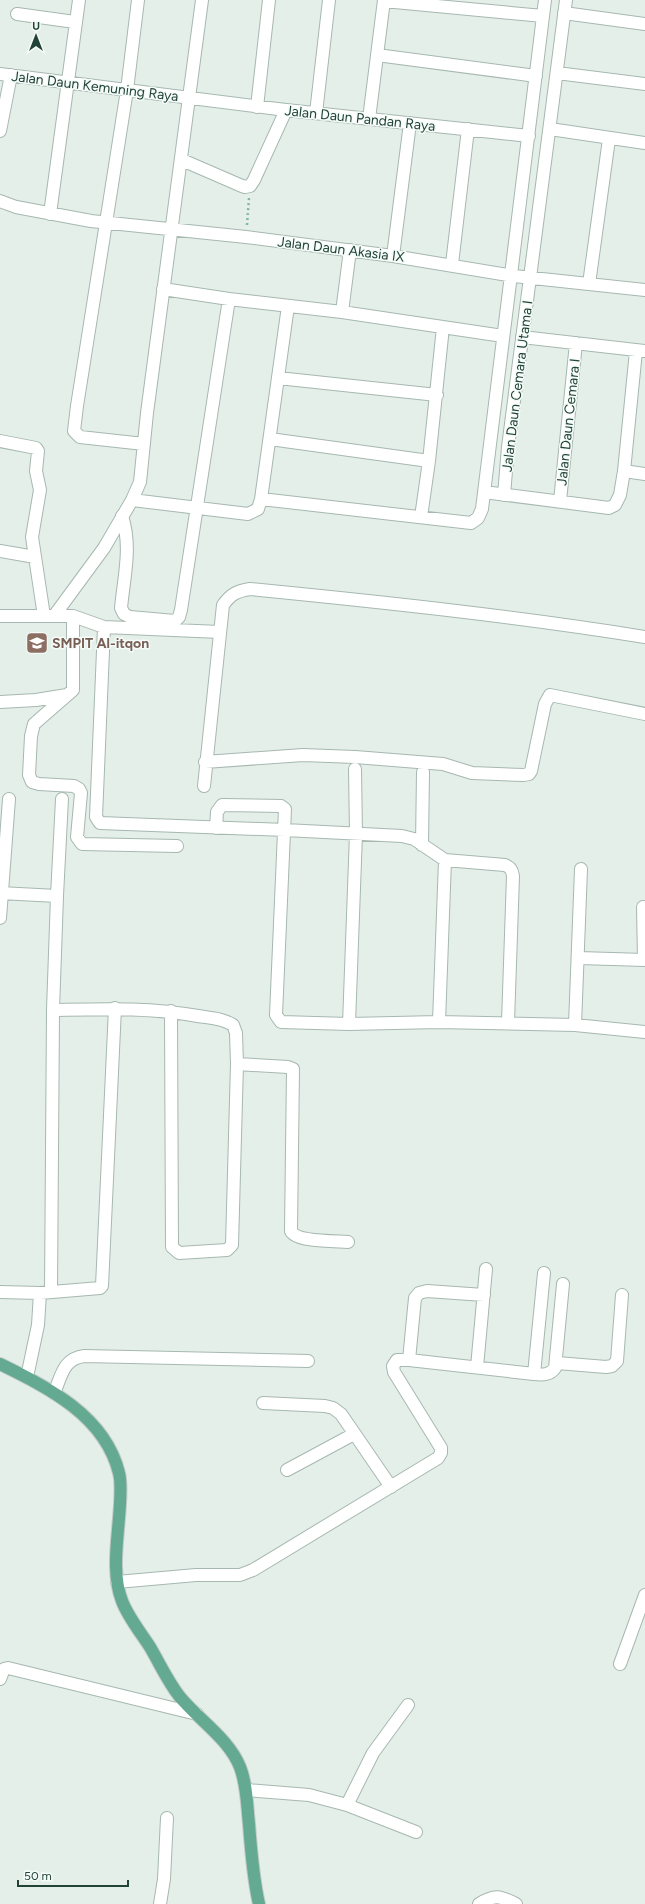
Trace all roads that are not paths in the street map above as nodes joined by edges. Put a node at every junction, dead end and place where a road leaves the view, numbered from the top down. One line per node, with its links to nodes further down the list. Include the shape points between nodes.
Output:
1 (79, 0): 12 (street)
2 (138, 0): 20 (street)
3 (202, 0): 21 (street)
4 (269, 0): 22 (street)
5 (330, 0): 24 (street)
6 (384, 0): 11 (street); 14 (street)
7 (545, 0): 11 (street)
8 (566, 0): 9 (street)
9 (564, 13): 13 (street); 15 (street)
10 (17, 14): 12 (street)
11 (543, 16): 17 (street)
12 (75, 22): 18 (street)
13 (645, 24)
14 (377, 55): 17 (street); 25 (street)
15 (557, 73): 19 (street); 28 (street)
16 (5, 75): 18 (street, Jalan Daun Kemuning Raya); 29 (street)
17 (536, 76): 30 (street)
18 (68, 84): 20 (street, Jalan Daun Kemuning Raya); 35 (street)
19 (645, 84)
20 (127, 90): 21 (street, Jalan Daun Kemuning Raya); 36 (street)
21 (190, 99): 22 (street, Jalan Daun Pandan Raya); 33 (street)
22 (257, 107): 23 (street, Jalan Daun Pandan Raya)
23 (286, 110): 24 (street, Jalan Daun Pandan Raya); 33 (street, via 250,186 245,187)
24 (316, 113): 25 (street, Jalan Daun Pandan Raya)
25 (369, 119): 26 (street, Jalan Daun Pandan Raya)
26 (410, 123): 27 (street, Jalan Daun Pandan Raya); 39 (street)
27 (468, 129): 30 (street, Jalan Daun Pandan Raya); 40 (street)
28 (550, 129): 31 (street); 41 (street)
29 (0, 131)
30 (529, 136): 41 (street)
31 (609, 139): 32 (street); 42 (street)
32 (645, 143)
33 (182, 160): 37 (street)
34 (0, 201): 35 (street, Jalan Daun Akasia IX)
35 (50, 214): 36 (street, Jalan Daun Akasia IX)
36 (106, 222): 37 (street, Jalan Daun Akasia IX); 57 (street, via 74,431 80,437)
37 (171, 229): 38 (street, Jalan Daun Akasia IX); 43 (street)
38 (350, 250): 39 (street, Jalan Daun Akasia IX); 47 (street)
39 (393, 256): 40 (street, Jalan Daun Akasia IX)
40 (452, 264): 41 (street, Jalan Daun Akasia IX)
41 (520, 276): 42 (street, Jalan Daun Akasia IX); 49 (street); 50 (street, Jalan Daun Cemara Utama I)
42 (589, 284): 44 (street, Jalan Daun Akasia IX)
43 (163, 289): 45 (street); 57 (street)
44 (645, 290)
45 (229, 299): 46 (street); 65 (street)
46 (288, 306): 47 (street); 53 (street)
47 (342, 312): 48 (street)
48 (443, 327): 49 (street); 54 (street)
49 (503, 336): 61 (street)
50 (522, 337): 51 (street); 61 (street, Jalan Daun Cemara Utama I, via 508,447)
51 (576, 343): 52 (street); 64 (street, Jalan Daun Cemara I)
52 (640, 351): 59 (street)
53 (278, 378): 54 (street); 55 (street)
54 (437, 395): 58 (street)
55 (270, 439): 58 (street); 63 (street)
56 (0, 441): 69 (street, via 38,449 36,471 40,490 32,533)
57 (144, 444): 62 (street, via 140,482)
58 (429, 461): 67 (street)
59 (624, 471): 60 (street); 64 (street, via 620,495 615,505 609,508)
60 (645, 474)
61 (494, 494): 64 (street); 67 (street, via 478,518 470,523)
62 (132, 500): 65 (street); 66 (street)
63 (261, 500): 65 (street, via 258,509 248,514); 67 (street)
64 (560, 501)
65 (197, 509): 66 (street, via 181,610 175,621 130,617 120,608 128,544)
66 (122, 516): 71 (street, via 104,548)
67 (421, 517)
68 (0, 551): 69 (street)
69 (35, 558): 71 (street)
70 (0, 616): 71 (street)
71 (49, 616): 72 (street)
72 (73, 616): 73 (street); 76 (street, via 74,683 73,690)
73 (104, 628): 74 (street); 85 (street, via 96,817 100,823 106,824)
74 (220, 632): 75 (street, via 223,605 239,590 250,589); 79 (street)
75 (645, 637)
76 (68, 695): 77 (street); 89 (street, via 34,724 30,736 29,774 32,782 74,786 79,789 81,792 77,837 82,844)
77 (0, 702)
78 (645, 714): 79 (street, via 550,695 545,704 532,771 524,775 472,773 443,764 355,757 303,756)
79 (205, 762): 82 (street)
80 (355, 769): 87 (street)
81 (423, 772): 88 (street)
82 (204, 786)
83 (9, 799): 92 (street)
84 (62, 799): 93 (street)
85 (216, 828): 86 (street); 86 (street, via 218,808 226,805 283,807)
86 (285, 830): 87 (street); 103 (street, via 276,1015 280,1022)
87 (356, 834): 88 (street, via 402,836 414,839); 103 (street)
88 (422, 845): 90 (street)
89 (177, 846)
90 (445, 860): 101 (street); 102 (street, via 505,865 512,870)
91 (581, 869): 96 (street)
92 (1, 893): 93 (street); 95 (street)
93 (57, 896): 99 (street)
94 (643, 907): 97 (street)
95 (0, 918)
96 (579, 958): 97 (street); 104 (street)
97 (645, 960)
98 (115, 1008): 99 (street); 100 (street); 112 (street, via 103,1282 100,1288)
99 (53, 1010): 112 (street)
100 (171, 1011): 106 (street, via 225,1020 233,1025 236,1034); 106 (street, via 172,1247 179,1253 227,1250 232,1245)
101 (439, 1022): 102 (street); 103 (street)
102 (508, 1022): 104 (street)
103 (349, 1024)
104 (575, 1025): 105 (street)
105 (645, 1032)
106 (237, 1064): 107 (street, via 293,1069 290,1231 295,1236 304,1238)
107 (348, 1242)
108 (486, 1269): 113 (street)
109 (544, 1273): 120 (street)
110 (563, 1284): 117 (street)
111 (0, 1292): 112 (street)
112 (46, 1292): 121 (street)
113 (484, 1295): 115 (street, via 427,1291 419,1293 415,1298); 119 (street)
114 (622, 1295): 117 (street, via 617,1361 606,1367)
115 (409, 1360): 119 (street); 126 (street, via 397,1360 393,1366 394,1372 441,1448 441,1453 438,1458)
116 (308, 1361): 122 (street, via 84,1356 69,1361)
117 (557, 1363): 120 (street, via 552,1373)
118 (0, 1364): 121 (main road)
119 (477, 1367): 120 (street)
120 (534, 1374)
121 (27, 1377): 122 (main road)
122 (54, 1393): 127 (main road, via 86,1417 105,1439 119,1474)
123 (263, 1403): 124 (street, via 333,1408 341,1414)
124 (354, 1434): 125 (street); 126 (street)
125 (287, 1470)
126 (390, 1487): 127 (street, via 253,1570 240,1574 196,1574)
127 (117, 1582): 132 (main road, via 122,1601 166,1678)
128 (645, 1595): 129 (street)
129 (620, 1664)
130 (0, 1678): 132 (street, via 4,1669 8,1668)
131 (408, 1705): 134 (street, via 373,1754)
132 (197, 1714): 133 (main road, via 229,1750 240,1767)
133 (246, 1790): 134 (street, via 309,1795); 138 (main road, via 255,1888)
134 (347, 1805): 136 (street)
135 (167, 1818): 137 (street)
136 (416, 1832)
137 (160, 1904)
138 (259, 1904)
139 (480, 1904): 140 (street, via 491,1897 502,1898)
140 (516, 1904)

